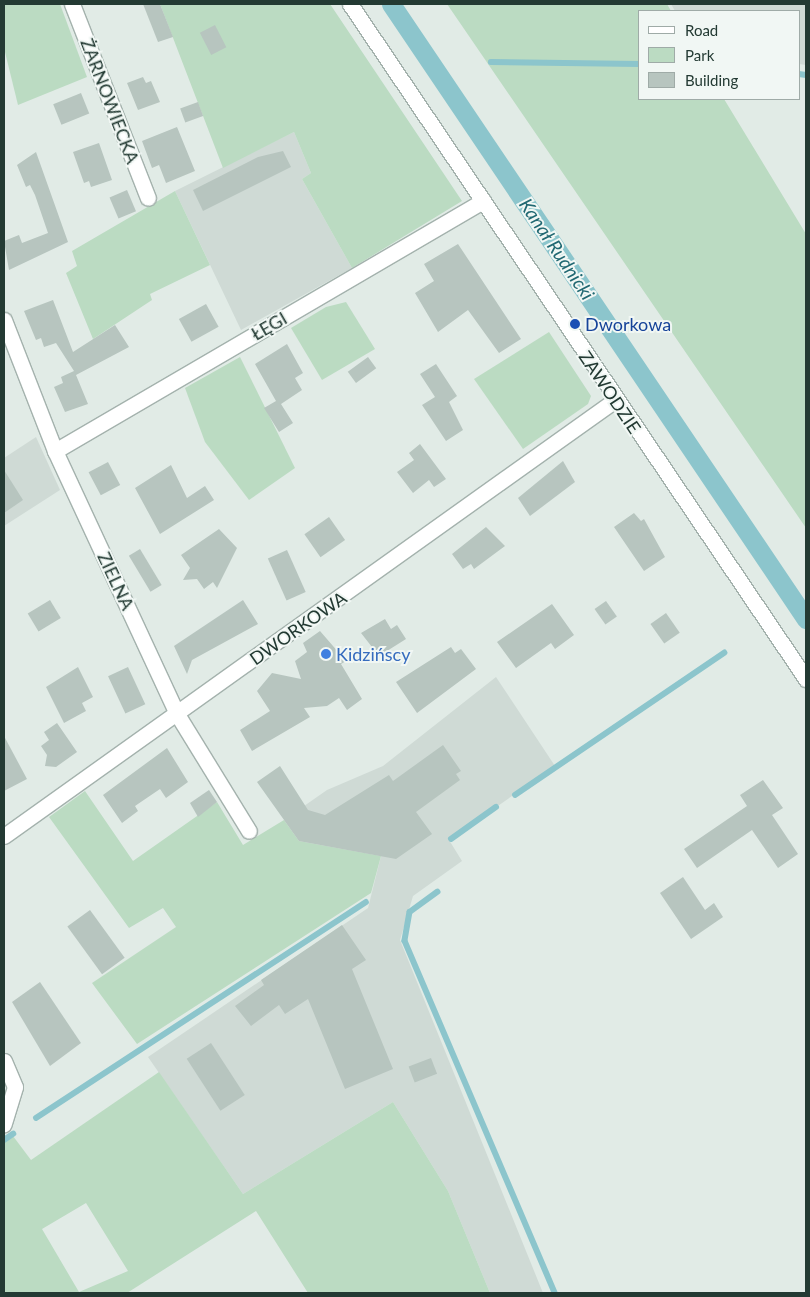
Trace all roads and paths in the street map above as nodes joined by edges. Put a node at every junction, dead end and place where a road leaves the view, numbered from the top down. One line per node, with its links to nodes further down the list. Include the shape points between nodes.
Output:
1 (72, 4): 3 (street, ŻARNOWIECKA)
2 (350, 4): 4 (street, ZAWODZIE)
3 (148, 198)
4 (483, 201): 6 (street, ZAWODZIE); 7 (street, ŁĘGI)
5 (4, 320): 7 (street, ZIELNA)
6 (615, 400): 8 (street, ZAWODZIE); 9 (street, DWORKOWA)
7 (55, 451): 9 (street, ZIELNA)
8 (806, 678)
9 (177, 714): 10 (street, ZIELNA); 11 (street, DWORKOWA)
10 (250, 831)
11 (4, 836)
12 (4, 1061): 13 (street, via 15,1087)
13 (4, 1124)

